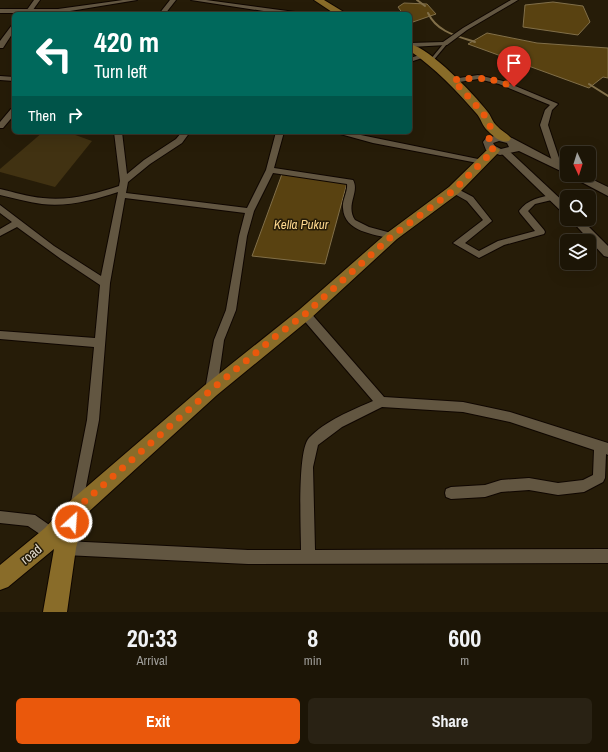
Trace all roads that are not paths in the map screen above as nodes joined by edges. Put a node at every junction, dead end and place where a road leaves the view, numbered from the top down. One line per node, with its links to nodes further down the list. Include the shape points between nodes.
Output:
1 (37, 0): 10 (street)
2 (134, 0): 7 (street)
3 (173, 0): 12 (street)
4 (194, 0): 13 (street)
5 (318, 0): 14 (main road)
6 (512, 0): 16 (street)
7 (79, 8): 11 (street)
8 (0, 11): 9 (street, via 6,9)
9 (22, 12)
10 (29, 12)
11 (38, 12)
12 (164, 12)
13 (259, 12)
14 (339, 12)
15 (12, 29): 17 (street)
16 (445, 44): 18 (street); 18 (lane)
17 (0, 46)
18 (416, 53): 21 (main road)
19 (0, 78): 20 (street)
20 (12, 79)
21 (453, 80): 28 (main road, via 483,113); 29 (street, via 478,77 501,82 554,104 544,125)
22 (12, 113): 23 (street)
23 (0, 126)
24 (118, 134): 33 (street)
25 (184, 134): 33 (street, via 179,141 146,162)
26 (279, 134): 31 (street)
27 (346, 134): 28 (street, via 431,151)
28 (499, 146): 30 (main road, via 538,156); 34 (main road); 37 (street)
29 (560, 164)
30 (560, 168)
31 (270, 170): 40 (street); 44 (street, via 350,182 352,186 347,215 351,222)
32 (588, 182): 36 (main road)
33 (122, 187): 35 (street, via 101,195 64,201 44,201); 40 (street); 46 (street)
34 (454, 190): 37 (street, via 470,199 488,221 458,243 479,255 501,242 541,232 523,211 532,202); 44 (main road)
35 (0, 192)
36 (608, 192)
37 (553, 197): 38 (street)
38 (560, 204)
39 (0, 208): 41 (street)
40 (250, 211): 50 (street, via 239,254 230,310 219,340)
41 (17, 223): 43 (street); 46 (street, via 74,265)
42 (582, 226): 45 (street)
43 (0, 232)
44 (392, 236): 47 (main road)
45 (608, 253)
46 (105, 283): 49 (street)
47 (305, 314): 50 (main road); 51 (street)
48 (0, 335): 49 (street)
49 (99, 343): 54 (street, via 93,420)
50 (211, 390): 54 (main road)
51 (381, 402): 52 (street, via 463,407 510,417); 57 (street, via 338,423 313,442 307,467)
52 (604, 448): 53 (street, via 599,478 584,486 558,489 529,484)
53 (451, 493)
54 (76, 509): 56 (main road)
55 (0, 517): 56 (street, via 30,520)
56 (59, 542): 57 (street, via 248,557); 59 (main road, road); 60 (main road)
57 (308, 556): 58 (street)
58 (608, 556)
59 (0, 579)
60 (55, 612)

